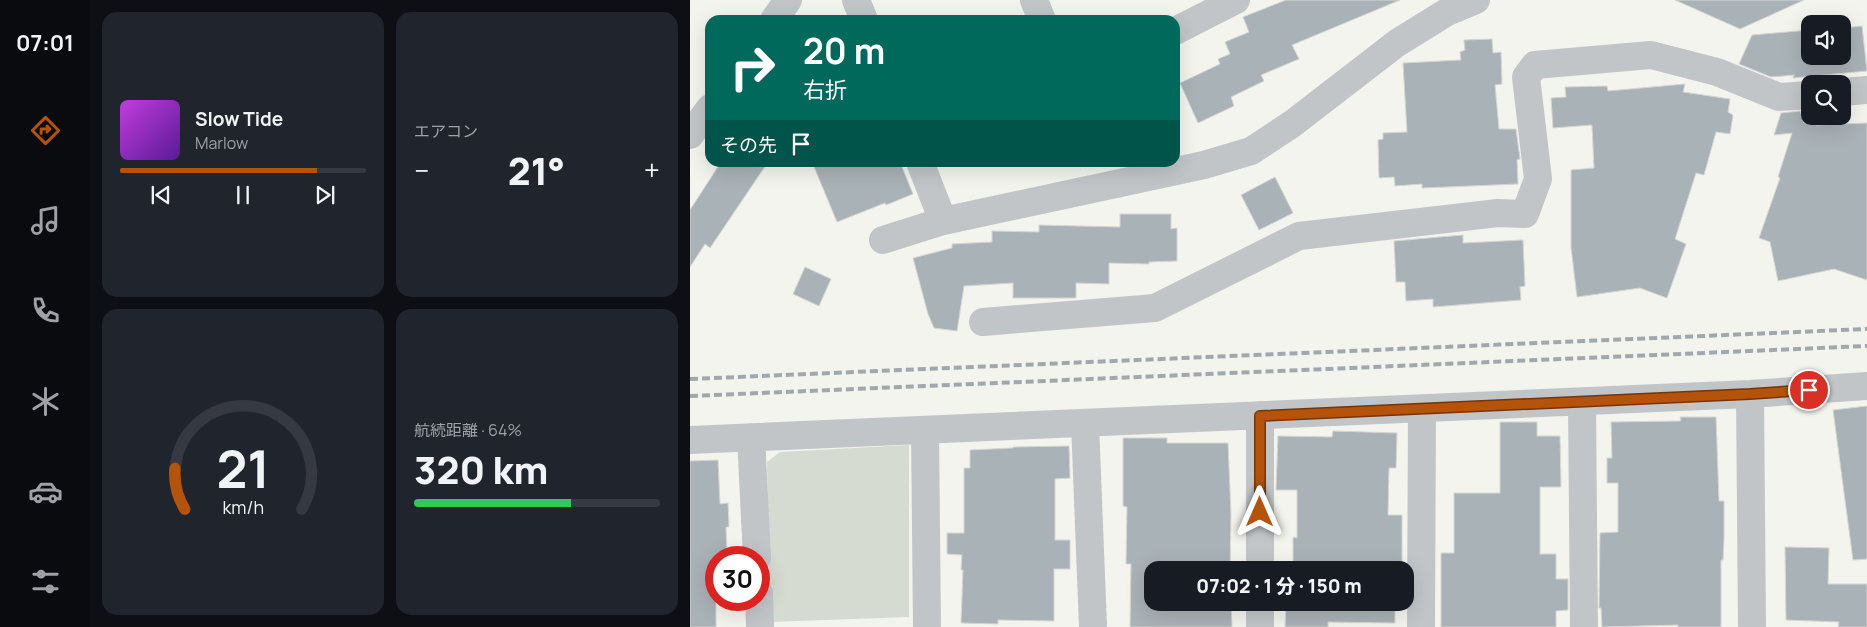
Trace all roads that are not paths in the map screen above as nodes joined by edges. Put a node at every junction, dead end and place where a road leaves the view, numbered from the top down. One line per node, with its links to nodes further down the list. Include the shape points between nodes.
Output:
1 (788, 0): 6 (street)
2 (856, 0): 7 (street)
3 (1034, 0): 8 (street)
4 (1236, 0): 9 (street)
5 (1476, 0): 16 (street, via 1447,12 1396,43 1292,124 1251,151 1204,165)
6 (778, 15)
7 (862, 15)
8 (1040, 15)
9 (1180, 28)
10 (1867, 90): 11 (street)
11 (1851, 91)
12 (1801, 96): 18 (street, via 1779,97 1717,72 1651,55 1535,65 1526,77 1538,179 1525,214 1498,213 1299,236 1155,308)
13 (705, 115): 14 (street)
14 (690, 135)
15 (922, 167): 16 (street)
16 (943, 221): 17 (street)
17 (883, 240)
18 (983, 322)
19 (1867, 386): 20 (street)
20 (1750, 394): 21 (street); 38 (street)
21 (1582, 402): 22 (street); 37 (street)
22 (1422, 408): 23 (street); 36 (street)
23 (1260, 416): 24 (street); 29 (street)
24 (1085, 423): 25 (street); 34 (street)
25 (925, 430): 26 (street); 33 (street)
26 (751, 437): 27 (street); 28 (street)
27 (690, 440)
28 (756, 546)
29 (1260, 561)
30 (760, 611): 32 (street)
31 (1260, 611): 35 (street)
32 (760, 627)
33 (927, 627)
34 (1093, 627)
35 (1260, 627)
36 (1422, 627)
37 (1584, 627)
38 (1752, 627)

